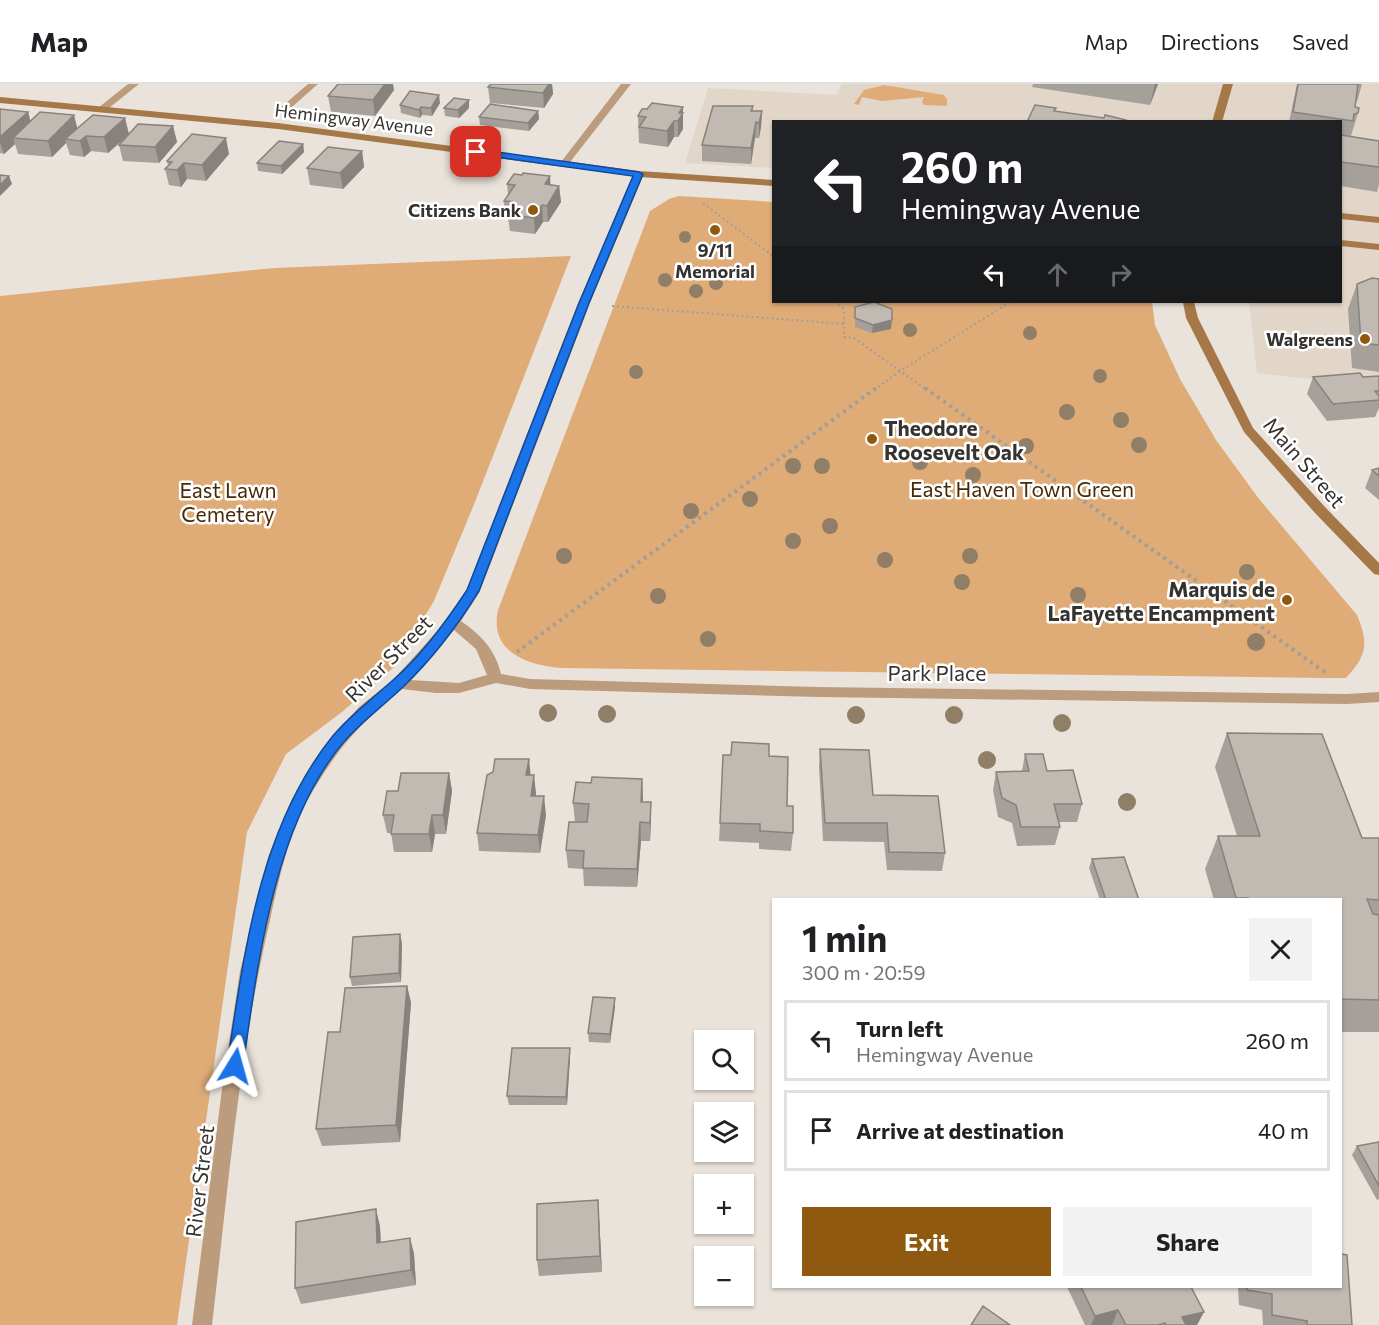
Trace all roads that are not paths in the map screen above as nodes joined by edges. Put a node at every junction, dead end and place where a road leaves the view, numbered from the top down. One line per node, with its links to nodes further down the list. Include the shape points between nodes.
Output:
1 (134, 84): 6 (street)
2 (313, 84): 7 (street)
3 (626, 84): 9 (street)
4 (1228, 84): 8 (main road)
5 (0, 100): 6 (main road, Hemingway Avenue)
6 (100, 110): 9 (main road, Hemingway Avenue, via 360,136)
7 (281, 112)
8 (1217, 120)
9 (564, 164): 10 (main road, Hemingway Avenue)
10 (639, 174): 11 (main road, Hemingway Avenue); 18 (street, River Street, via 584,303 473,591)
11 (772, 183)
12 (1342, 216): 13 (main road)
13 (1379, 220)
14 (1342, 243): 15 (main road)
15 (1379, 247)
16 (1188, 303): 17 (main road, Main Street, via 1192,318 1248,429)
17 (1379, 571)
18 (453, 622): 19 (street, via 490,655); 20 (street, River Street)
19 (495, 678): 20 (street, via 461,690); 21 (street, Park Place, via 530,684 699,690)
20 (399, 683): 22 (street, River Street, via 364,711 337,741 300,799 276,857 249,971)
21 (1379, 697)
22 (202, 1325)

